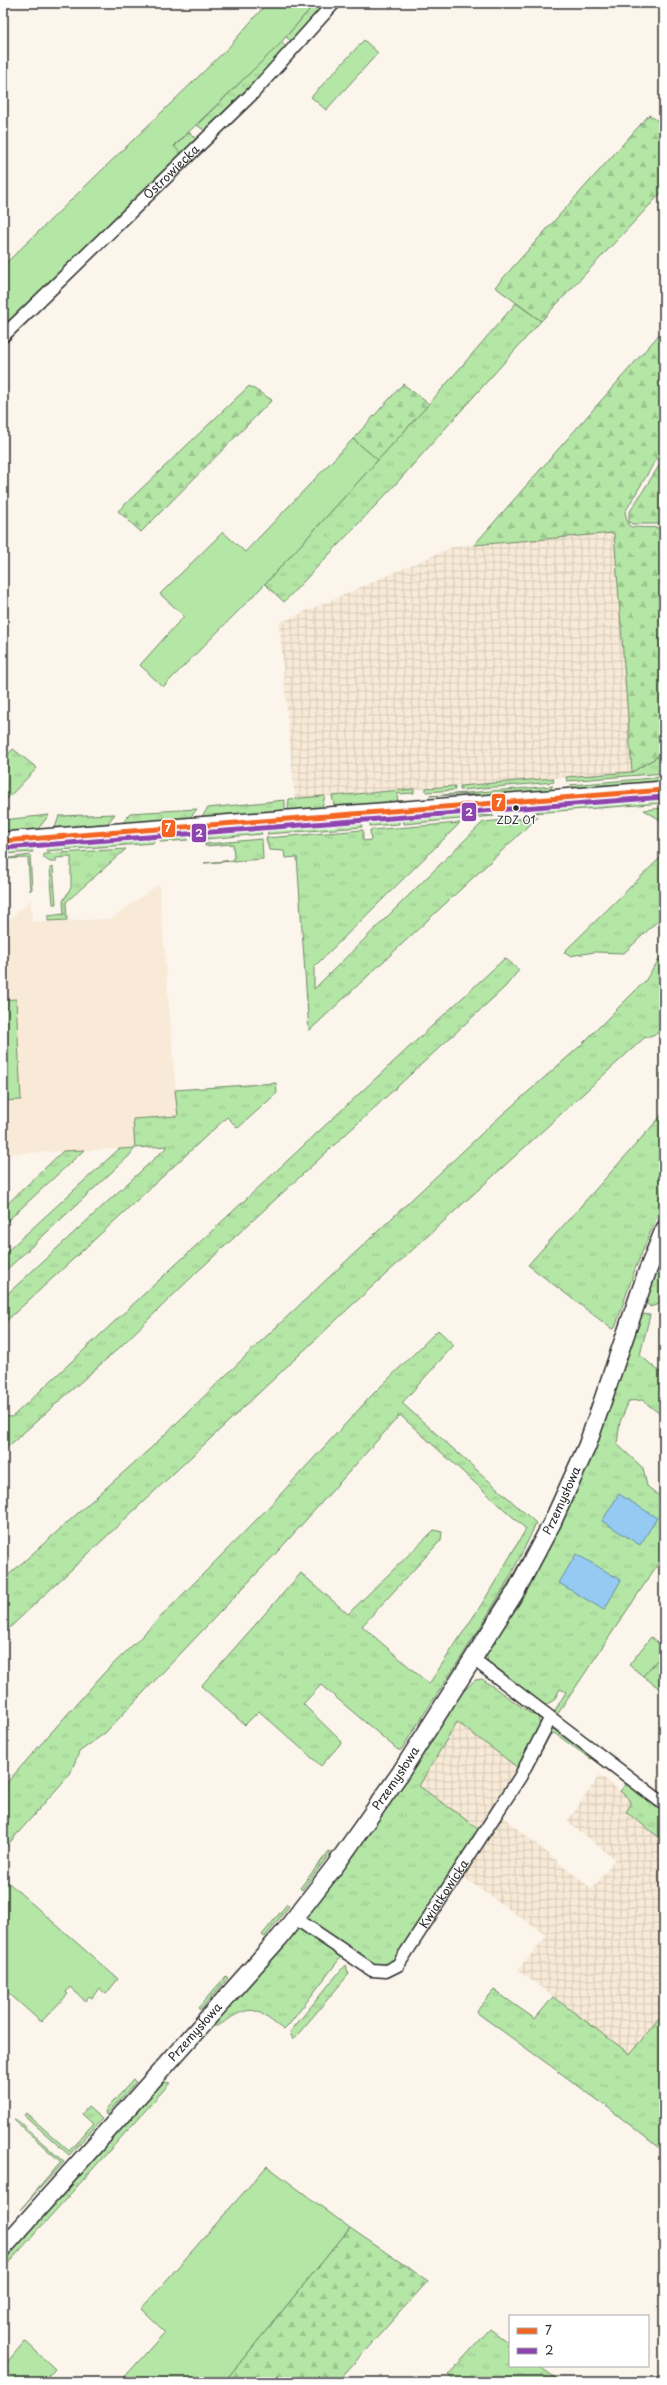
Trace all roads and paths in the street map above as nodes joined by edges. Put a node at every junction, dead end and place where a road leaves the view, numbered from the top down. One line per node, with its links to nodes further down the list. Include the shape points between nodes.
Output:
1 (334, 3): 2 (street, Ostrowiecka, via 252,94)
2 (3, 336)
3 (664, 790): 4 (main road)
4 (3, 841)
5 (664, 1230): 6 (main road, Przemysłowa, via 580,1464 532,1562)
6 (472, 1658): 7 (street); 9 (main road, Przemysłowa, via 385,1796)
7 (550, 1718): 8 (street); 9 (street, Kwiatkowicka, via 520,1777 398,1965 386,1972 372,1970)
8 (664, 1804)
9 (295, 1918): 10 (main road, Przemysłowa)
10 (3, 2248)

